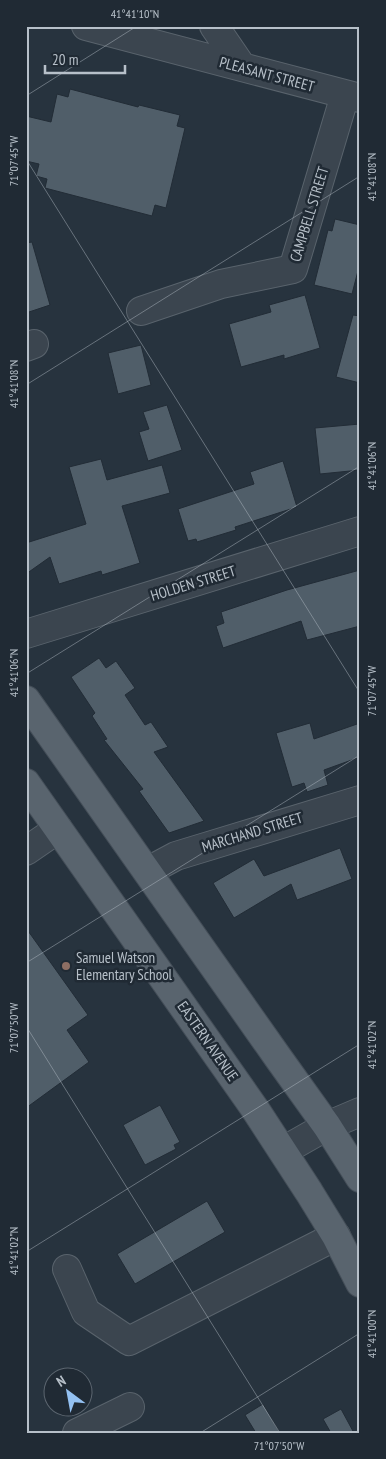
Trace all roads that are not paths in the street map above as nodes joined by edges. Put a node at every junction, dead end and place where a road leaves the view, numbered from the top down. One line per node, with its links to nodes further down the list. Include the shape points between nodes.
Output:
1 (86, 26): 3 (street, PLEASANT STREET)
2 (214, 26): 3 (street)
3 (242, 67): 4 (street, PLEASANT STREET)
4 (353, 96): 5 (street, CAMPBELL STREET, via 292,269 221,284)
5 (141, 311)
6 (360, 531): 7 (street, HOLDEN STREET)
7 (26, 634)
8 (26, 700): 13 (main road)
9 (26, 783): 11 (main road, EASTERN AVENUE)
10 (360, 800): 13 (street, MARCHAND STREET, via 184,853)
11 (58, 829): 12 (street); 16 (main road, EASTERN AVENUE)
12 (26, 851)
13 (148, 871): 15 (main road)
14 (360, 1112): 15 (street)
15 (326, 1126): 16 (street); 17 (main road)
16 (283, 1151): 18 (main road, EASTERN AVENUE)
17 (360, 1178)
18 (336, 1236): 19 (street, via 129,1341 86,1312); 20 (main road, EASTERN AVENUE)
19 (67, 1269)
20 (360, 1283)
21 (130, 1407): 22 (street)
22 (77, 1433)

